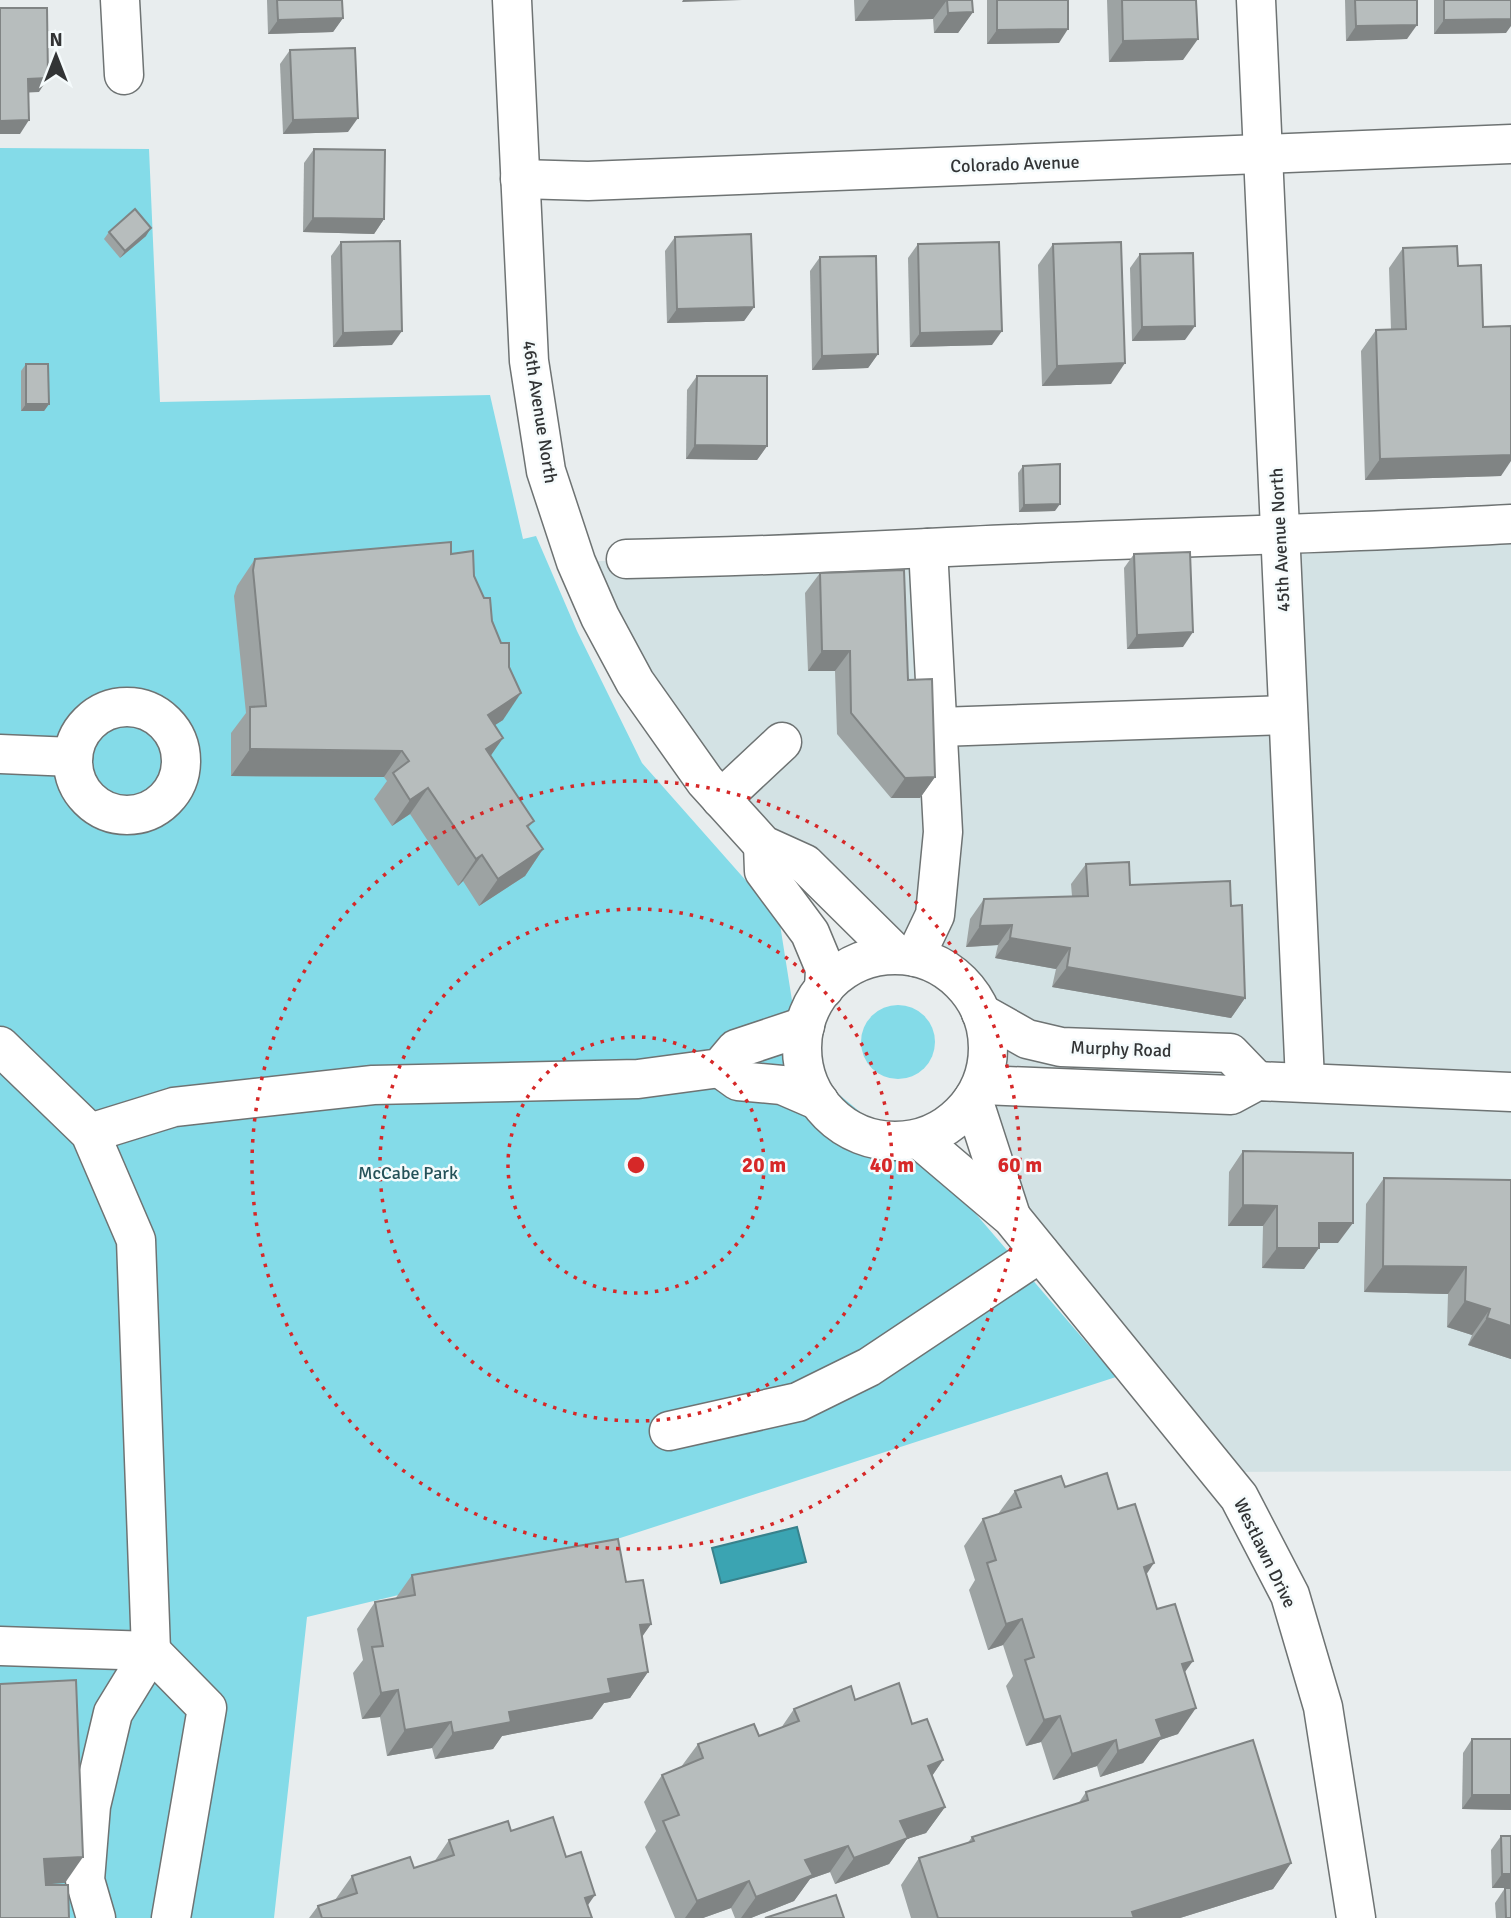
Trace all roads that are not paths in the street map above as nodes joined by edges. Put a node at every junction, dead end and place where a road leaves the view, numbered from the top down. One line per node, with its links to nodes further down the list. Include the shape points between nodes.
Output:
1 (120, 0): 4 (street)
2 (512, 0): 7 (street, 46th Avenue North)
3 (1256, 0): 6 (street, 45th Avenue North)
4 (124, 75)
5 (1511, 144): 6 (street, Colorado Avenue)
6 (1262, 155): 7 (street, Colorado Avenue, via 588,181); 9 (street, 45th Avenue North)
7 (520, 179): 17 (street, 46th Avenue North, via 534,399 546,471 564,532 600,617 635,682)
8 (1511, 524): 9 (street)
9 (1280, 537): 10 (street); 12 (street, 45th Avenue North)
10 (928, 548): 11 (street, via 808,556); 13 (street)
11 (626, 559)
12 (1288, 715): 13 (street); 26 (street, 45th Avenue North)
13 (939, 727): 19 (street, via 943,832 939,894 929,933)
14 (782, 742): 17 (street)
15 (0, 754): 16 (street)
16 (73, 757)
17 (721, 799): 18 (street, 46th Avenue North)
18 (763, 845): 19 (street, 46th Avenue North, via 805,864); 20 (street, via 764,872 810,933 825,969)
19 (905, 955): 20 (street, via 857,963); 21 (street, via 940,966 962,983)
20 (824, 989): 22 (street, via 812,1004)
21 (981, 1013): 25 (street, Murphy Road, via 1027,1039 1061,1047 1230,1053); 28 (street, via 988,1030 989,1058)
22 (805, 1026): 24 (street, via 736,1049); 29 (street, via 802,1065)
23 (0, 1046): 30 (street)
24 (720, 1068): 29 (street, via 738,1081 782,1085); 30 (street, via 638,1079 373,1085 174,1107)
25 (1256, 1081): 26 (street); 28 (street, via 1231,1095)
26 (1305, 1081): 27 (street)
27 (1511, 1091)
28 (978, 1092): 31 (street, via 947,1127); 32 (street, Westlawn Drive)
29 (818, 1101): 31 (street, via 832,1118 858,1135 888,1142)
30 (90, 1133): 36 (street, via 136,1240)
31 (919, 1139): 32 (street, Westlawn Drive)
32 (1012, 1219): 33 (street, Westlawn Drive)
33 (1040, 1252): 34 (street, via 869,1367 798,1402); 39 (street, Westlawn Drive, via 1239,1497 1290,1595 1323,1707)
34 (669, 1431)
35 (0, 1646): 36 (street)
36 (151, 1651): 37 (street, via 113,1713 91,1806 85,1880); 38 (street, via 207,1708)
37 (96, 1918)
38 (171, 1918)
39 (1356, 1918)

